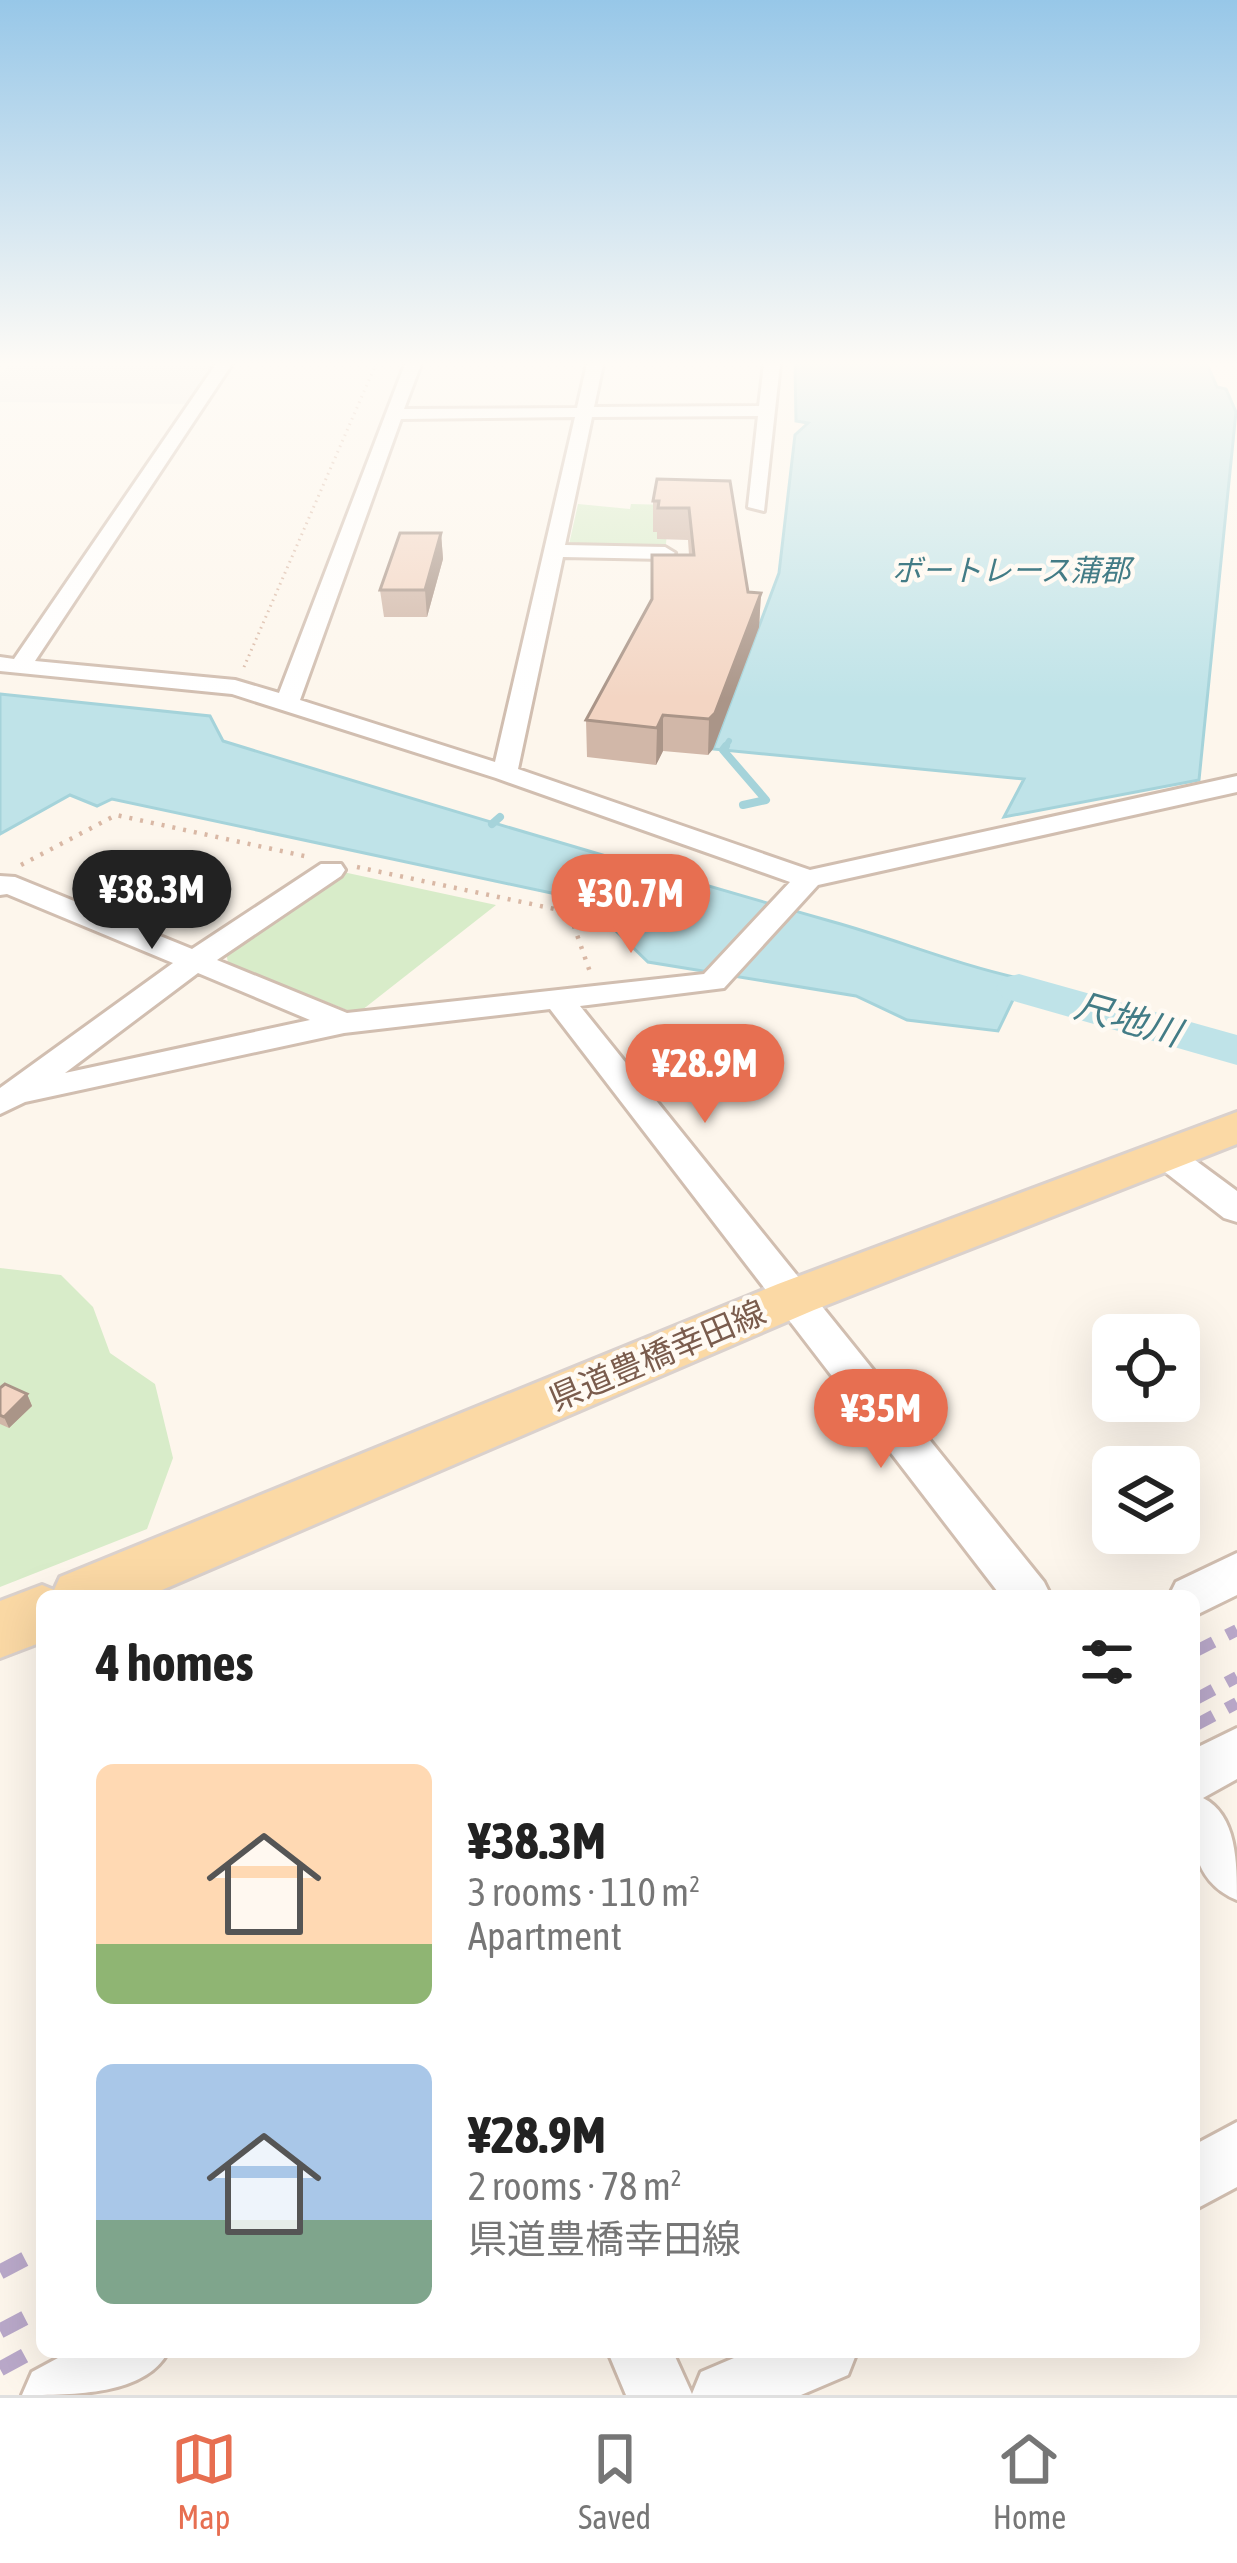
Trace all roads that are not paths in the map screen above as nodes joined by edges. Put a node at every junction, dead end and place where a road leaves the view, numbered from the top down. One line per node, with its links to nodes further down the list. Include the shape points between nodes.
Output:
1 (144, 476): 8 (street)
2 (371, 476): 9 (street)
3 (572, 476): 6 (street)
4 (761, 476): 5 (street)
5 (758, 507)
6 (556, 551): 7 (street); 10 (street)
7 (665, 553)
8 (10, 664): 9 (street, via 235,687)
9 (287, 703): 10 (street)
10 (506, 773): 14 (street)
11 (1237, 784): 14 (street)
12 (331, 870): 15 (street)
13 (0, 886): 15 (street)
14 (798, 889): 16 (street, via 713,982)
15 (195, 962): 17 (street); 18 (street)
16 (558, 999): 17 (street); 22 (street)
17 (344, 1023): 18 (street)
18 (8, 1098)
19 (1237, 1127): 20 (main road, 県道豊橋幸田線)
20 (1168, 1157): 21 (street); 22 (main road, 県道豊橋幸田線)
21 (1237, 1209)
22 (796, 1297): 24 (main road, 県道豊橋幸田線); 25 (street)
23 (1237, 1573): 26 (street)
24 (96, 1590)
25 (1023, 1590)
26 (1200, 1592)
27 (36, 1615): 28 (main road)
28 (0, 1630)
29 (1237, 1752): 30 (street)
30 (1200, 1774)
31 (1200, 1828): 32 (street)
32 (1237, 1874)
33 (1237, 2152): 34 (street)
34 (1200, 2176)
35 (125, 2358): 38 (street)
36 (643, 2358): 39 (street)
37 (811, 2358): 40 (street)
38 (56, 2395)
39 (658, 2395)
40 (724, 2395)

